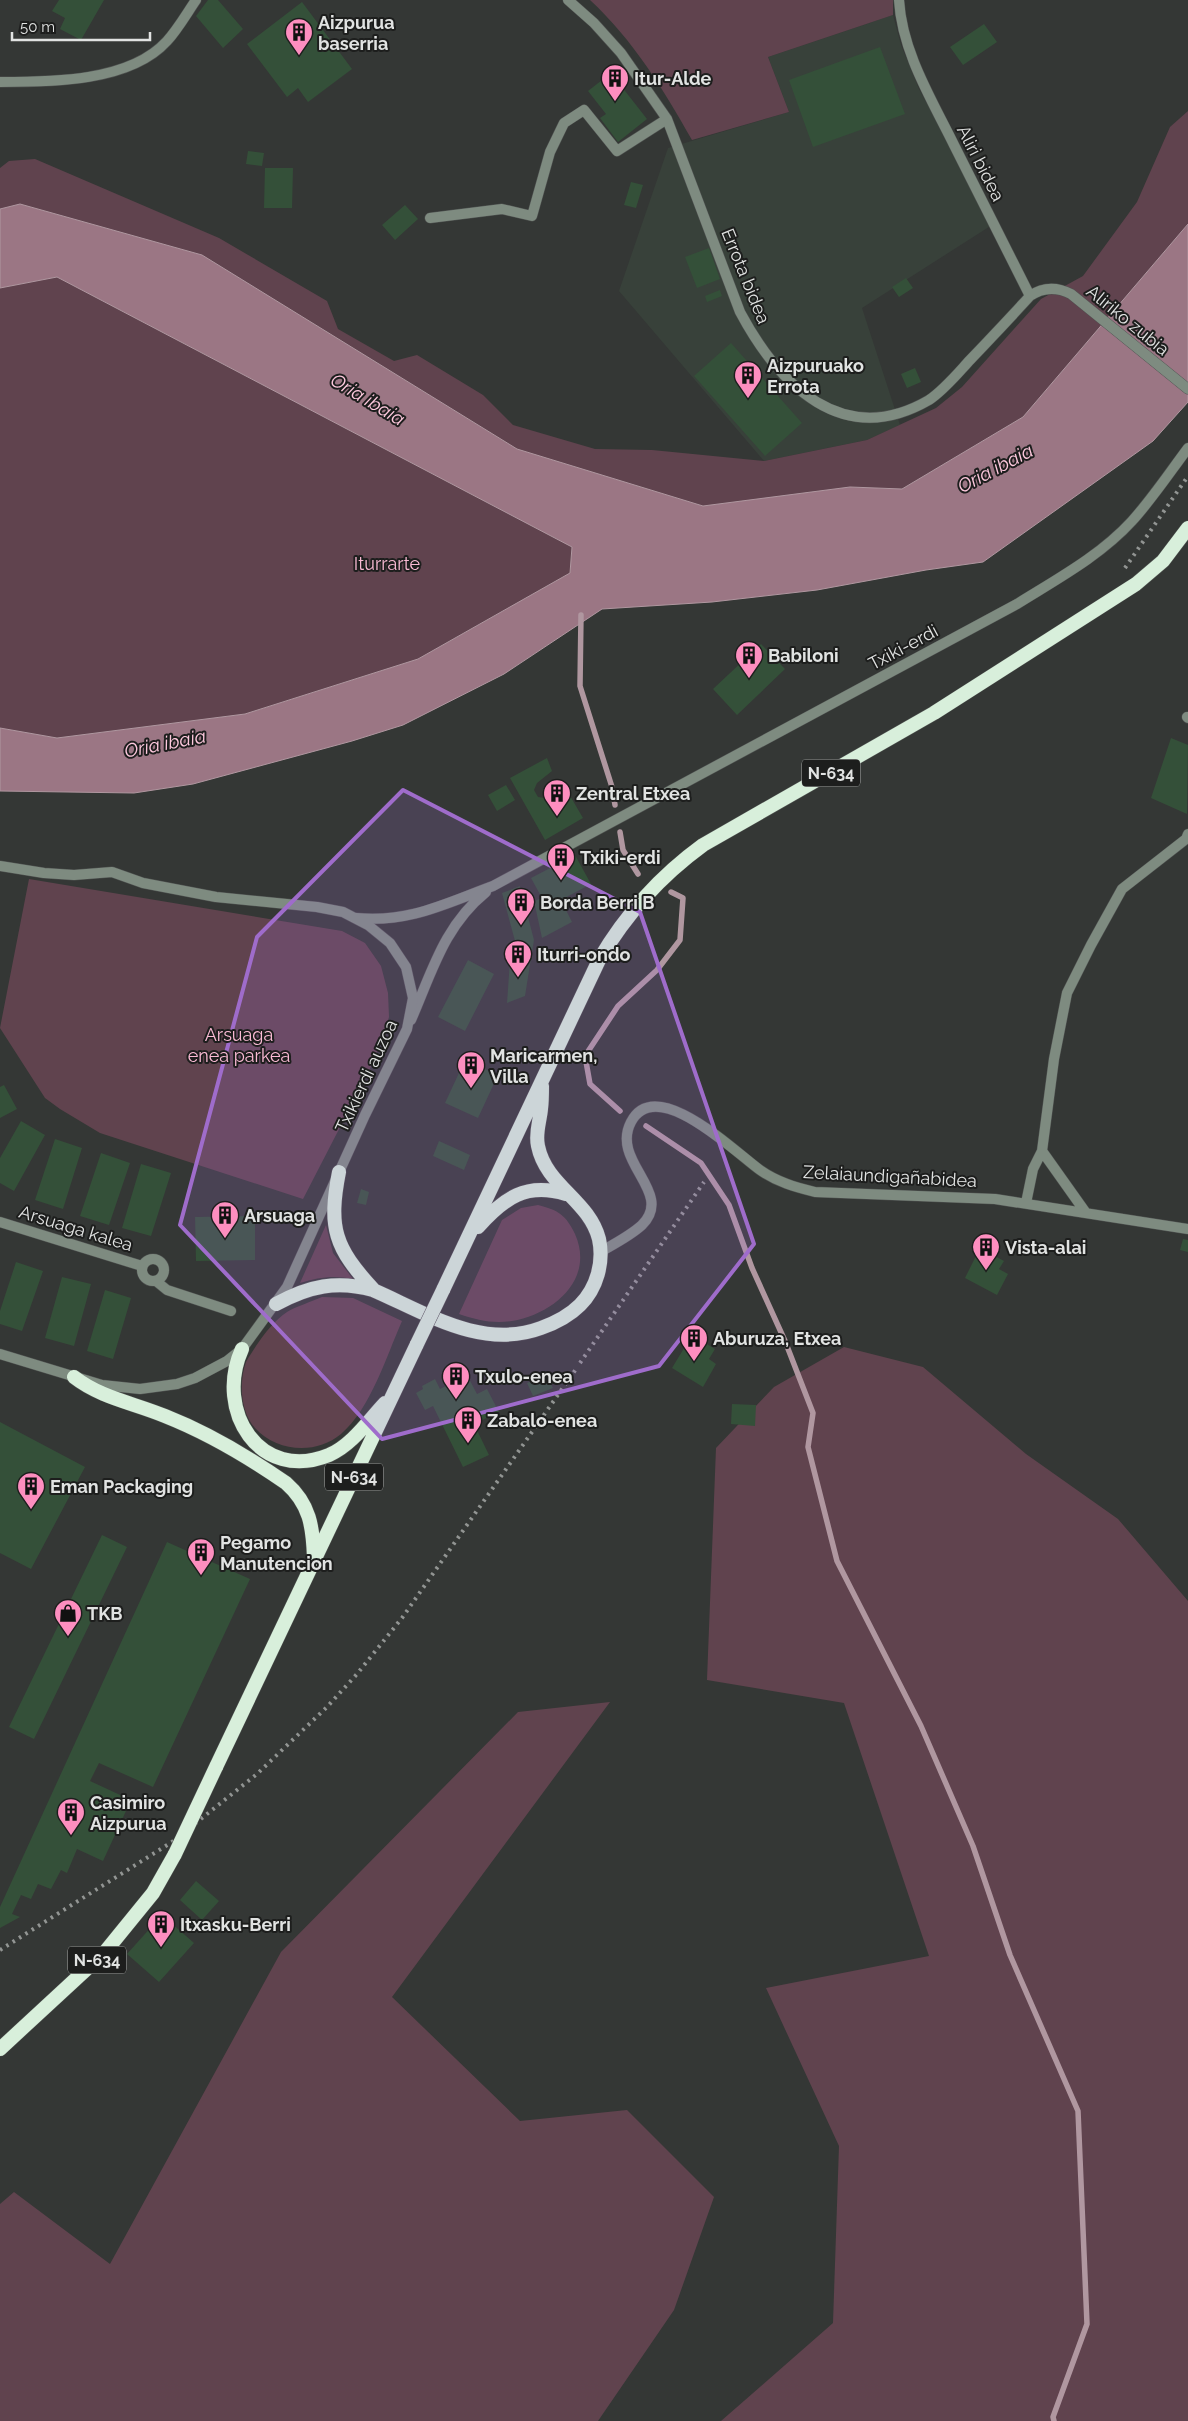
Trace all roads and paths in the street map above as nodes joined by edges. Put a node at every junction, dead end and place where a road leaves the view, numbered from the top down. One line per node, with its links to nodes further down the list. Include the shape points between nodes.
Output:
1 (196, 0): 4 (street, via 168,41 151,56 128,66 78,79)
2 (568, 0): 5 (street, Errota bidea, via 621,53)
3 (899, 0): 7 (street, Aliri bidea, via 908,48 925,87)
4 (0, 82)
5 (667, 119): 6 (street, via 617,151 584,110 564,123 550,152 532,216 502,209); 7 (street, Errota bidea, via 740,312 755,341 801,393 832,411 862,419 898,415 930,399)
6 (430, 218)
7 (1030, 296): 8 (street, Aliriko zubia, via 1051,288 1071,294)
8 (1188, 389)
9 (1188, 448): 13 (street, Txiki-erdi, via 1132,521 1080,565 1017,604)
10 (1188, 528): 16 (highway, N-634, via 1164,561 1136,584 934,713 709,841 667,873 635,906 609,943)
11 (1188, 834): 17 (street, via 1186,839 1122,889 1067,993 1054,1059)
12 (0, 866): 14 (street, Txikierdi auzoa, via 74,875 112,872 143,883 216,897 317,906)
13 (493, 886): 14 (street, via 403,918); 15 (street, via 458,919 440,951)
14 (356, 918): 15 (street, Txikierdi auzoa, via 390,943 406,967 413,998)
15 (407, 1029): 18 (street, Txikierdi auzoa)
16 (542, 1080): 19 (highway, via 537,1144 542,1161); 24 (highway, N-634)
17 (1042, 1151): 20 (street, via 1033,1169); 21 (street)
18 (339, 1172): 28 (highway, via 334,1206 337,1235 347,1260); 29 (street, Txikierdi auzoa, via 288,1286)
19 (566, 1194): 24 (highway, via 544,1189 512,1196 494,1209); 25 (highway, via 576,1200 591,1220)
20 (1026, 1204): 21 (street, Zelaiaundigañabidea); 25 (street, Zelaiaundigañabidea, via 995,1199 816,1192 786,1185 677,1111 654,1105 638,1111 630,1123 627,1141 629,1157 651,1193 652,1209 642,1224)
21 (1086, 1213): 23 (street, Zelaiaundigañabidea)
22 (0, 1222): 26 (street, Arsuaga kalea)
23 (1188, 1229)
24 (467, 1239): 34 (highway, N-634, bridge)
25 (600, 1252): 28 (highway, via 600,1265 592,1289 575,1310 549,1326 515,1335 497,1336 463,1329)
26 (142, 1266): 27 (street, Arsuaga kalea, via 146,1280); 27 (street, Arsuaga kalea, via 150,1259 162,1263 164,1274)
27 (156, 1281): 30 (street, via 167,1290)
28 (374, 1290): 29 (highway, via 345,1284 324,1285 303,1290)
29 (276, 1304): 31 (street, Txikierdi auzoa)
30 (231, 1311)
31 (242, 1349): 33 (street, Txikierdi auzoa, via 195,1378 159,1388 121,1388); 34 (highway, via 232,1380 237,1416 249,1436 279,1457 304,1460 329,1454 351,1439)
32 (0, 1354): 33 (street, Txikierdi auzoa)
33 (74, 1377): 35 (highway, via 89,1389 211,1436 286,1483 302,1499 309,1514)
34 (394, 1393): 35 (highway, N-634)
35 (314, 1562): 36 (highway, N-634, bridge, via 154,1893 105,1952)
36 (0, 2050)

